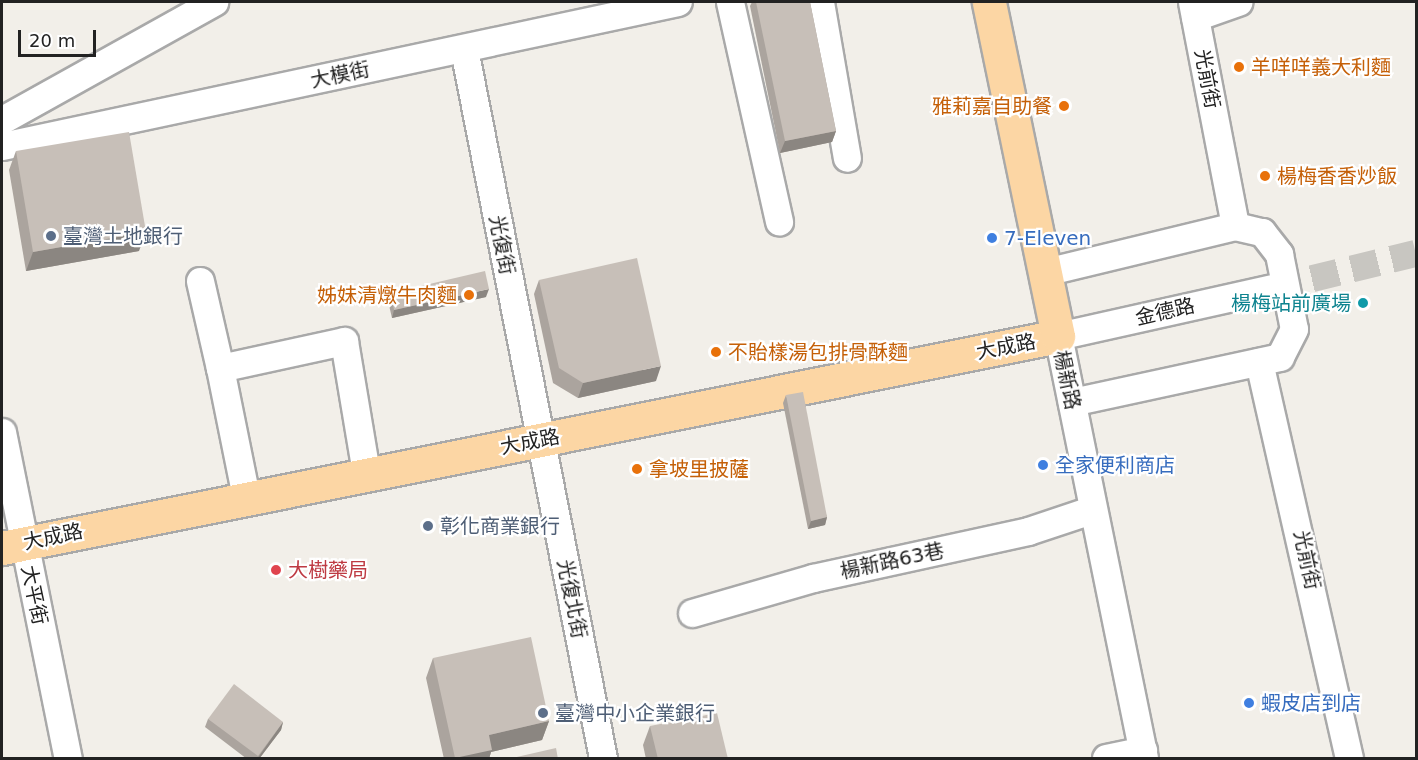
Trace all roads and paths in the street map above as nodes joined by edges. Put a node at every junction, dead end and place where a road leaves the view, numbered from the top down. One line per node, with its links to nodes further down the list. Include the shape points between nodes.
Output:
1 (214, 2): 9 (street)
2 (678, 2): 8 (street, 大模街)
3 (730, 2): 12 (street)
4 (820, 2): 11 (street)
5 (989, 2): 14 (main road, 楊新路)
6 (1238, 2): 7 (street)
7 (1193, 9): 13 (street, 光前街)
8 (464, 49): 10 (street, 大模街); 22 (street, 光復街)
9 (2, 120)
10 (2, 147)
11 (847, 158)
12 (779, 222)
13 (1235, 226): 14 (street); 18 (street, via 1262,232 1279,254 1294,328 1280,357)
14 (1045, 272): 17 (main road, 楊新路)
15 (200, 281): 19 (street)
16 (1272, 288): 17 (street, 金德路)
17 (1058, 336): 20 (street, 楊新路); 22 (main road, 大成路)
18 (1259, 362): 20 (street); 32 (street, 光前街)
19 (220, 368): 23 (street, via 344,341); 24 (street)
20 (1072, 402): 25 (street, 楊新路)
21 (2, 432): 26 (street, 大平街)
22 (540, 440): 23 (main road, 大成路); 30 (street, 光復北街)
23 (366, 472): 24 (main road, 大成路)
24 (246, 497): 26 (main road, 大成路)
25 (1091, 510): 27 (street, 楊新路63巷, via 1028,531 813,578); 28 (street, 楊新路)
26 (12, 545): 29 (street, 大平街)
27 (692, 613)
28 (1143, 754): 31 (street)
29 (64, 758)
30 (603, 759)
31 (1106, 759)
32 (1349, 759)

